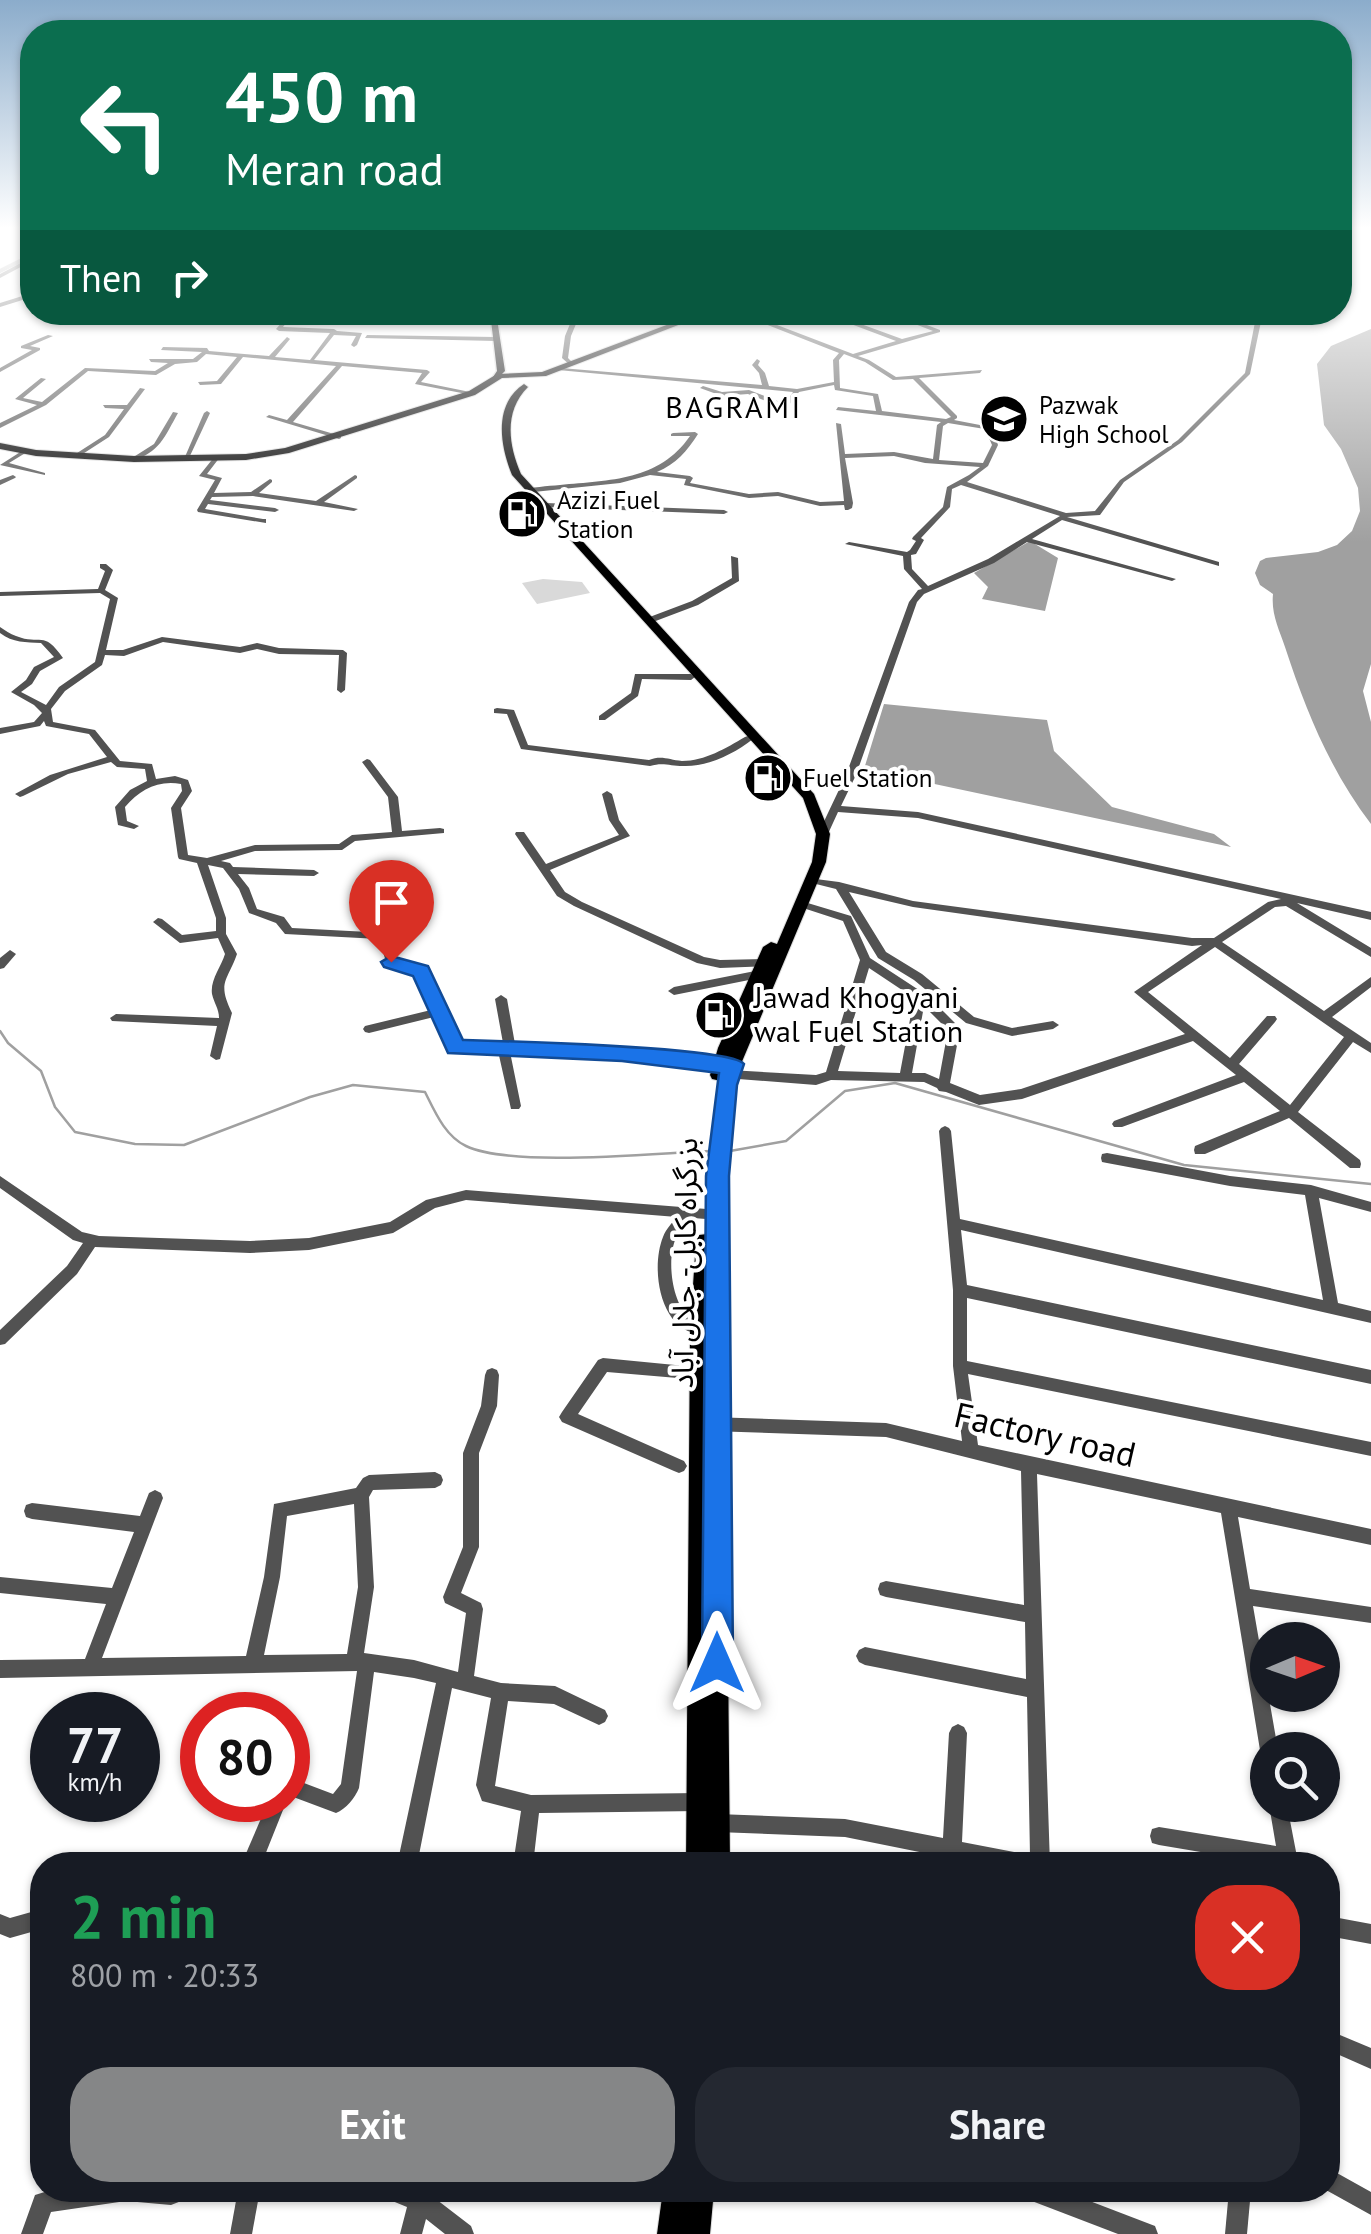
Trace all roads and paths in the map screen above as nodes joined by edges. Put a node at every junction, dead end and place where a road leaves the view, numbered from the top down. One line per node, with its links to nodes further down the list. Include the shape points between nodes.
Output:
1 (331, 334): 22 (street)
2 (360, 334): 16 (street)
3 (495, 334): 13 (main road)
4 (569, 334): 28 (street, via 565,358)
5 (651, 334): 28 (highway)
6 (658, 334): 30 (highway)
7 (796, 334): 19 (street)
8 (882, 334): 15 (street)
9 (926, 334): 15 (street)
10 (1256, 334): 84 (street, via 1248,374 1223,401 1180,442 1122,481 1097,513)
11 (50, 336): 29 (street, via 24,346 38,349)
12 (367, 337): 13 (street)
13 (496, 339): 34 (main road)
14 (287, 340): 21 (street)
15 (901, 341): 24 (street)
16 (354, 345)
17 (163, 349): 18 (street)
18 (205, 352): 20 (street); 26 (street, via 194,362)
19 (842, 352): 24 (street); 37 (street)
20 (242, 354): 21 (street); 36 (street, via 219,383)
21 (272, 356): 22 (street)
22 (312, 359): 27 (street)
23 (151, 360): 26 (street)
24 (850, 360): 32 (street, via 895,378)
25 (757, 361): 39 (street)
26 (174, 362): 43 (street, via 156,373 87,368)
27 (342, 362): 41 (street, via 427,372 418,383); 55 (street)
28 (571, 364): 35 (highway)
29 (0, 370)
30 (561, 370): 35 (highway); 39 (street)
31 (980, 371): 32 (street)
32 (914, 377): 53 (street, via 954,417)
33 (43, 378): 43 (street, via 18,399)
34 (500, 380): 35 (highway); 35 (highway); 41 (highway); 54 (highway, بزرگراه کابل- جلال آباد)
35 (523, 380): 54 (highway)
36 (200, 383)
37 (837, 383): 42 (street); 47 (street, via 842,391 877,396)
38 (692, 387): 42 (street, via 749,392 786,407)
39 (766, 387): 42 (street)
40 (142, 389): 45 (street)
41 (477, 391): 59 (highway)
42 (797, 391)
43 (44, 404): 51 (street)
44 (105, 406): 45 (street)
45 (126, 407): 62 (street, via 108,436)
46 (838, 410): 47 (street)
47 (878, 412): 53 (street)
48 (175, 413): 66 (street, via 157,445)
49 (207, 413): 64 (street)
50 (0, 414): 51 (street)
51 (18, 417): 57 (street)
52 (269, 417): 55 (street)
53 (949, 420): 67 (street, via 940,425); 68 (street, via 1003,430 992,438 996,445)
54 (504, 422): 76 (highway, بزرگراه کابل- جلال آباد, via 504,464)
55 (288, 423): 59 (street)
56 (838, 424): 63 (street)
57 (0, 426)
58 (673, 434): 69 (street, via 695,434 687,450)
59 (339, 436): 65 (highway, via 286,452)
60 (0, 446): 61 (highway)
61 (25, 451): 62 (highway); 70 (street, via 3,464)
62 (76, 456): 66 (highway)
63 (844, 456): 67 (street); 69 (street, via 848,507 778,494 750,496)
64 (186, 458): 65 (highway); 66 (highway)
65 (217, 458): 78 (street, via 202,476 219,477)
66 (134, 459)
67 (936, 461): 68 (street)
68 (986, 465): 74 (street)
69 (652, 473): 76 (street)
70 (43, 474)
71 (13, 477): 75 (street)
72 (355, 477): 79 (street)
73 (270, 481): 77 (street)
74 (961, 483): 84 (street); 88 (street, via 946,493 946,507)
75 (0, 484)
76 (528, 491): 80 (highway, بزرگراه کابل- جلال آباد); 92 (highway, بزرگراه کابل- جلال آباد)
77 (253, 494): 78 (street); 79 (street)
78 (208, 498): 82 (street); 85 (street, via 202,510)
79 (318, 502): 81 (street)
80 (546, 505): 83 (street); 92 (highway, بزرگراه کابل- جلال آباد)
81 (354, 508)
82 (275, 510)
83 (724, 512)
84 (1065, 517): 86 (street); 90 (street)
85 (263, 520)
86 (1028, 540): 93 (street); 94 (street)
87 (849, 544): 88 (street)
88 (907, 554): 94 (street, via 908,569)
89 (734, 558): 97 (street, via 736,579 695,603)
90 (1216, 564)
91 (103, 566): 95 (street, via 109,570)
92 (610, 580): 97 (highway, بزرگراه کابل- جلال آباد)
93 (1172, 580)
94 (926, 588): 114 (street, via 913,602)
95 (101, 591): 96 (street); 99 (street, via 114,598)
96 (0, 594)
97 (645, 618): 100 (highway, بزرگراه کابل- جلال آباد)
98 (0, 629): 102 (street, via 51,644 58,660 37,669 15,692)
99 (104, 652): 101 (street, via 124,653 162,638 240,650 343,653); 102 (street)
100 (688, 668): 104 (street, via 638,676 635,694); 106 (highway, بزرگراه کابل- جلال آباد); 109 (highway, بزرگراه کابل- جلال آباد)
101 (341, 690)
102 (48, 710): 105 (street, via 37,724); 107 (street, via 49,724 92,732)
103 (497, 711): 106 (street, via 512,712 524,747 661,759 676,766 722,756)
104 (602, 718)
105 (0, 731)
106 (748, 739): 109 (highway, بزرگراه کابل- جلال آباد)
107 (113, 759): 110 (street, via 122,766 150,766); 111 (street, via 84,764)
108 (367, 762): 117 (street, via 393,797)
109 (779, 769): 113 (highway, بزرگراه کابل- جلال آباد); 135 (highway, بزرگراه کابل- جلال آباد, via 810,818 810,857)
110 (152, 782): 115 (street, via 120,807 122,823); 120 (street, via 175,779 188,786 176,808 178,839 183,858)
111 (20, 794)
112 (606, 794): 121 (street, via 624,836)
113 (818, 811): 114 (street); 119 (highway, بزرگراه کابل- جلال آباد)
114 (837, 811): 119 (street); 127 (street, via 918,815)
115 (134, 826)
116 (440, 831): 117 (street)
117 (396, 834): 120 (street, via 352,838 342,847 256,848)
118 (520, 834): 121 (street)
119 (823, 834): 124 (highway, بزرگراه کابل- جلال آباد)
120 (202, 863): 122 (street); 129 (street)
121 (543, 869): 135 (street, via 578,904 701,960)
122 (230, 870): 123 (street); 140 (street, via 253,911 280,920 289,931 384,936 391,962 421,971)
123 (314, 872)
124 (812, 880): 125 (street); 126 (highway, بزرگراه کابل- جلال آباد)
125 (840, 885): 130 (street, via 913,904); 145 (street, via 882,955 970,1020 1012,1032)
126 (801, 904): 133 (street, via 848,918); 135 (highway, بزرگراه کابل- جلال آباد)
127 (1371, 916)
128 (158, 922): 129 (street, via 180,939)
129 (221, 934): 144 (street, via 231,954 217,978)
130 (1213, 941): 131 (street, via 1272,904 1288,902); 141 (street); 148 (street, via 1140,992)
131 (1371, 953)
132 (10, 954): 134 (street)
133 (866, 960): 138 (street); 154 (street)
134 (0, 964)
135 (768, 968): 137 (street); 153 (highway, بزرگراه کابل- جلال آباد)
136 (1371, 982): 141 (street)
137 (674, 990)
138 (920, 996): 156 (street); 157 (street, via 954,1029)
139 (502, 998): 149 (street)
140 (438, 1012): 146 (street); 149 (street, via 456,1047)
141 (1324, 1016): 147 (street)
142 (116, 1018): 144 (street)
143 (1272, 1018): 152 (street)
144 (225, 1022): 151 (street)
145 (1052, 1025)
146 (370, 1029)
147 (1352, 1035): 150 (street); 159 (street)
148 (1193, 1036): 152 (street); 157 (street, via 1022,1094 979,1100)
149 (506, 1047): 153 (street); 158 (street)
150 (1371, 1049)
151 (216, 1056)
152 (1230, 1066): 155 (street)
153 (728, 1067): 154 (street, via 816,1080); 168 (highway, بزرگراه کابل- جلال آباد)
154 (832, 1075): 156 (street)
155 (1246, 1076): 159 (street); 160 (street)
156 (905, 1078): 157 (street, via 925,1078)
157 (943, 1088)
158 (515, 1106)
159 (1291, 1112): 162 (street); 164 (street)
160 (1118, 1124)
161 (945, 1130): 169 (street)
162 (1200, 1150)
163 (1106, 1158): 166 (street)
164 (1355, 1164)
165 (0, 1182): 170 (street)
166 (1312, 1190): 167 (street); 172 (street)
167 (1371, 1207)
168 (705, 1214): 170 (street, via 466,1195 431,1204 393,1227 309,1244); 174 (highway, بزرگراه کابل- جلال آباد); 174 (street, via 670,1235 665,1260 668,1293 683,1324)
169 (953, 1223): 171 (street); 172 (street)
170 (91, 1242): 175 (street, via 72,1270)
171 (960, 1290): 176 (street); 179 (street)
172 (1332, 1310): 173 (street)
173 (1371, 1317)
174 (708, 1329): 177 (highway, بزرگراه کابل- جلال آباد); 180 (highway, بزرگراه کابل- جلال آباد)
175 (0, 1339)
176 (960, 1366): 181 (street); 182 (street)
177 (701, 1373): 180 (highway, بزرگراه کابل- جلال آباد); 184 (street, via 602,1365 567,1417)
178 (492, 1375): 203 (street, via 489,1406 471,1454 471,1547 451,1596 475,1608)
179 (1371, 1377)
180 (710, 1424): 182 (street, Factory road, via 886,1430); 210 (highway, بزرگراه کابل- جلال آباد); 214 (highway, بزرگراه کابل- جلال آباد)
181 (1371, 1449)
182 (971, 1450): 183 (street, Factory road)
183 (1029, 1465): 188 (street, Factory road); 196 (street)
184 (679, 1466)
185 (435, 1480): 186 (street, via 369,1482)
186 (361, 1495): 199 (street); 201 (street, via 280,1510)
187 (155, 1498): 190 (street)
188 (1228, 1506): 191 (street, Factory road); 194 (street)
189 (32, 1511): 190 (street)
190 (145, 1525): 195 (street)
191 (1371, 1537)
192 (0, 1585): 195 (street)
193 (886, 1589): 196 (street)
194 (1242, 1596): 197 (street); 207 (street)
195 (117, 1597): 200 (street)
196 (1033, 1615): 204 (street)
197 (1371, 1615)
198 (865, 1656): 204 (street)
199 (361, 1662): 201 (street); 203 (street); 209 (street, via 350,1788 336,1804)
200 (91, 1665): 201 (street); 202 (street)
201 (253, 1666)
202 (0, 1669)
203 (456, 1679): 205 (street); 218 (street)
204 (1035, 1690): 223 (street)
205 (501, 1692): 206 (street, via 555,1695); 211 (street, via 486,1791)
206 (599, 1716)
207 (1266, 1732)
208 (958, 1733): 216 (street)
209 (310, 1794)
210 (700, 1802): 211 (street); 220 (highway, بزرگراه کابل- جلال آباد)
211 (532, 1804): 219 (street)
212 (269, 1822): 217 (street)
213 (1281, 1822): 225 (street)
214 (717, 1823): 216 (street, via 844,1828); 221 (highway, بزرگراه کابل- جلال آباد)
215 (1158, 1836): 224 (street)
216 (952, 1849): 222 (street)
217 (257, 1852)
218 (410, 1852)
219 (525, 1852)
220 (698, 1852)
221 (717, 1852)
222 (968, 1852)
223 (1036, 1852)
224 (1241, 1852)
225 (1286, 1852)
226 (30, 1922): 227 (street)
227 (0, 1924)
228 (1340, 1928): 229 (street)
229 (1371, 1934)
230 (1340, 2045): 231 (street)
231 (1371, 2059)
232 (1340, 2186): 241 (street)
233 (47, 2202): 242 (street)
234 (247, 2202): 243 (street)
235 (420, 2202): 244 (street)
236 (421, 2202): 245 (street)
237 (677, 2202): 246 (highway)
238 (698, 2202): 247 (highway)
239 (1063, 2202): 248 (street)
240 (1239, 2202): 249 (street)
241 (1371, 2204)
242 (32, 2234)
243 (241, 2234)
244 (411, 2234)
245 (463, 2234)
246 (673, 2234)
247 (694, 2234)
248 (1147, 2234)
249 (1236, 2234)

